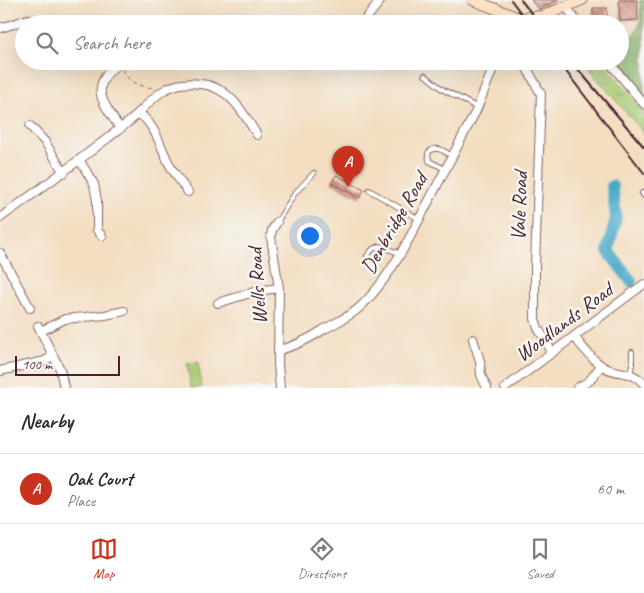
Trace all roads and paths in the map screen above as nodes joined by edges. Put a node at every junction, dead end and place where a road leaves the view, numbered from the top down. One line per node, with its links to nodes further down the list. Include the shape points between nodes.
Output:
1 (381, 0): 5 (street)
2 (473, 0): 6 (main road)
3 (582, 0): 4 (main road)
4 (566, 6): 7 (main road); 8 (street)
5 (369, 15)
6 (500, 15)
7 (545, 15)
8 (572, 15)
9 (15, 23): 10 (street)
10 (0, 28)
11 (111, 70): 22 (street, via 104,76 100,92 103,104)
12 (122, 70): 17 (path, via 128,80 154,88)
13 (493, 70): 19 (street, Denbridge Road)
14 (528, 70): 46 (street, Vale Road, via 541,94 535,319)
15 (616, 70): 18 (street)
16 (425, 75): 19 (lane, via 442,89)
17 (159, 94): 20 (street); 23 (street, via 184,84 216,88 233,99)
18 (644, 104)
19 (478, 108): 24 (street, Denbridge Road)
20 (138, 113): 22 (street); 30 (street, via 151,125 172,169)
21 (30, 126): 27 (street, via 45,142)
22 (120, 129): 25 (street)
23 (257, 135)
24 (452, 156): 26 (street, Denbridge Road); 26 (lane, via 436,148 428,153 429,161)
25 (80, 161): 27 (street); 34 (street, via 94,184 97,230)
26 (445, 170): 32 (street, Denbridge Road)
27 (64, 173): 31 (street)
28 (314, 173): 33 (lane, Wells Road, via 295,193)
29 (369, 190): 32 (lane)
30 (188, 192)
31 (0, 218)
32 (419, 220): 36 (street, Denbridge Road)
33 (277, 222): 39 (street, Wells Road, via 271,237)
34 (102, 236)
35 (0, 253): 41 (street)
36 (401, 254): 37 (lane, via 380,246); 45 (street, Denbridge Road, via 358,309 310,338)
37 (367, 256)
38 (644, 284): 43 (street, Woodlands Road)
39 (279, 288): 40 (street); 45 (street, Wells Road)
40 (218, 303)
41 (30, 308)
42 (124, 311): 48 (street, via 65,319 40,328)
43 (574, 337): 46 (street, Woodlands Road); 49 (street)
44 (473, 339): 55 (street)
45 (278, 350): 54 (street)
46 (552, 352): 56 (street, Woodlands Road)
47 (632, 352): 51 (lane)
48 (52, 356): 50 (street, via 45,361); 53 (street, via 60,369)
49 (601, 366): 51 (street); 57 (street, via 589,381)
50 (0, 371)
51 (630, 374): 52 (street)
52 (644, 384)
53 (64, 388)
54 (280, 388)
55 (487, 388)
56 (505, 388)
57 (578, 388)

